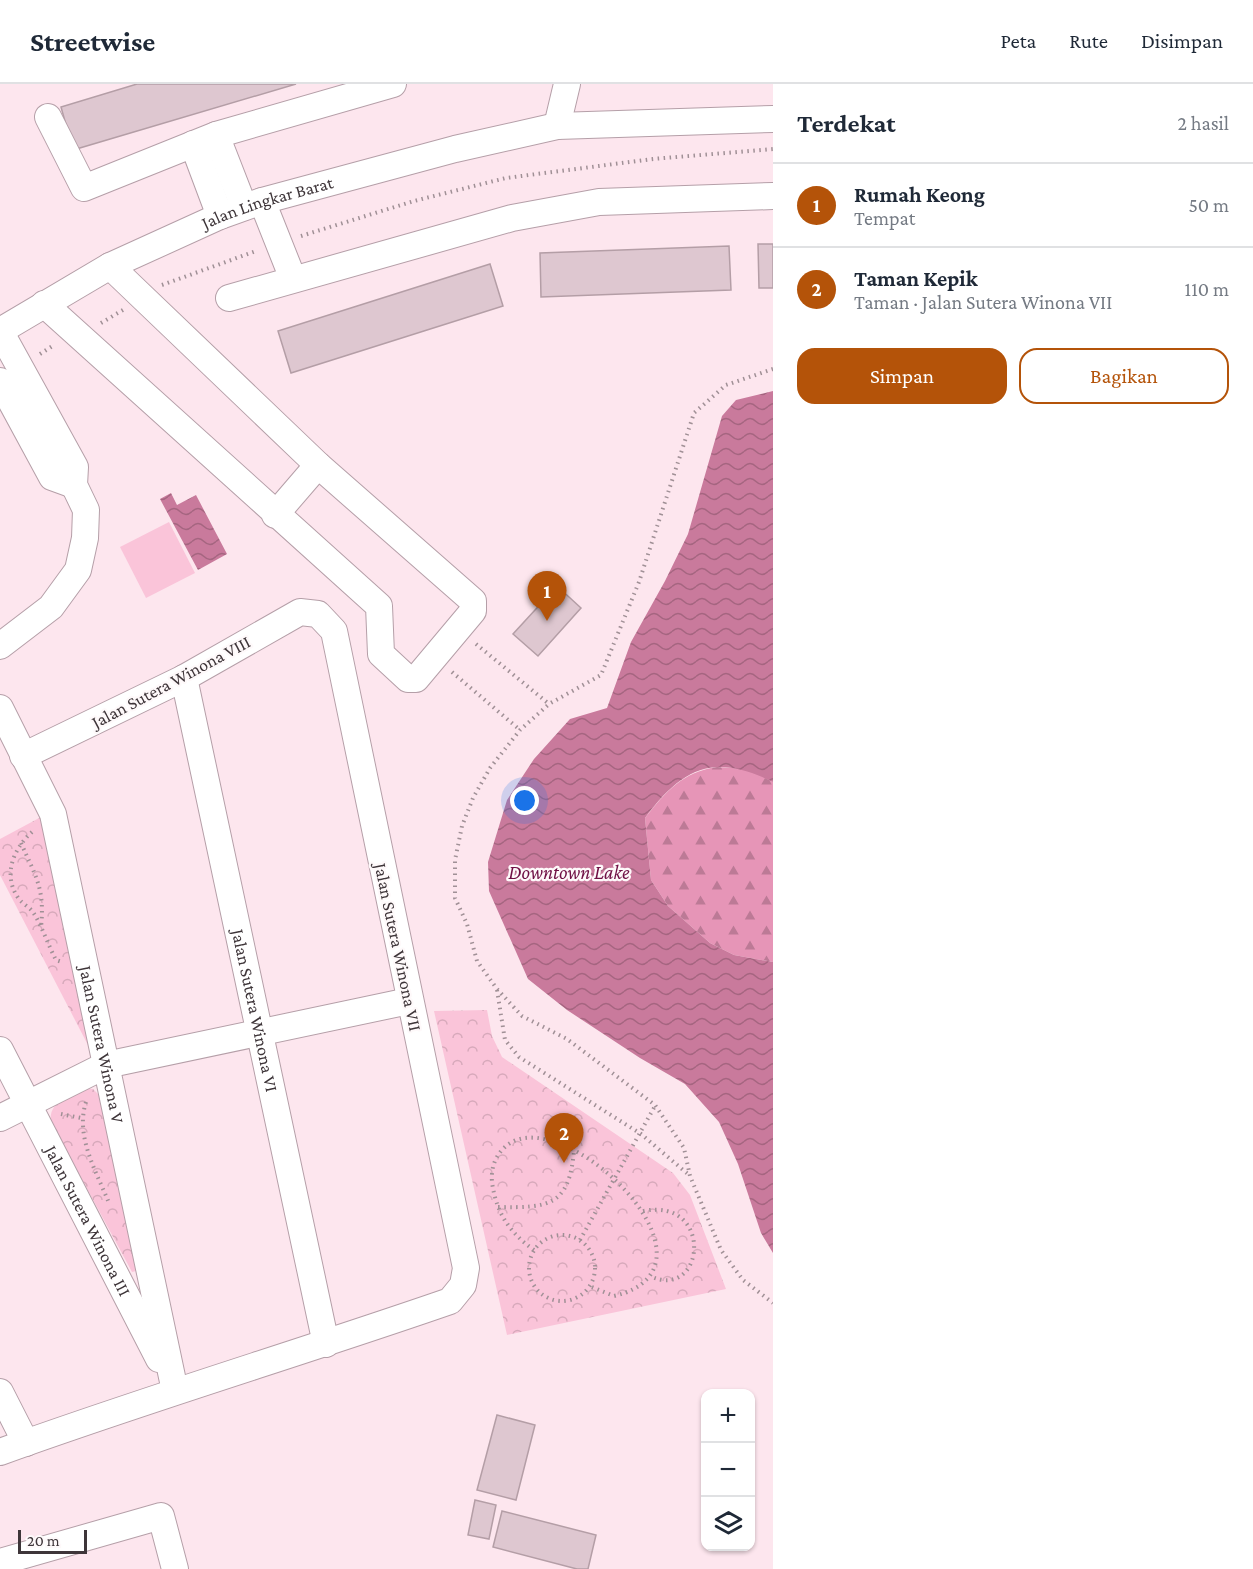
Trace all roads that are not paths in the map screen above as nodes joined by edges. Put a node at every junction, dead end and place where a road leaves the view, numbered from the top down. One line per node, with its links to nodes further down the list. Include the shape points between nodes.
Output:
1 (393, 84): 6 (street)
2 (567, 84): 5 (street)
3 (48, 117): 6 (street, via 84,188)
4 (773, 119): 5 (street, Jalan Lingkar Barat)
5 (557, 126): 8 (street, Jalan Lingkar Barat, via 455,149)
6 (205, 140): 8 (street); 9 (street)
7 (773, 196): 11 (street, via 598,202 512,218)
8 (253, 204): 9 (street, Jalan Lingkar Barat); 11 (street)
9 (220, 216): 10 (street, Jalan Lingkar Barat)
10 (111, 266): 13 (street, Jalan Lingkar Barat); 16 (street)
11 (293, 279): 12 (street)
12 (229, 297)
13 (44, 304): 14 (street, Jalan Lingkar Barat); 18 (street)
14 (0, 331): 17 (street, via 75,467)
15 (0, 381): 17 (street, via 52,477)
16 (318, 465): 18 (street); 18 (street, via 473,601 473,611 416,679 408,680 381,654 379,606)
17 (74, 485): 20 (street, via 86,510 78,570 51,607)
18 (275, 515)
19 (318, 614): 21 (street, Jalan Sutera Winona VIII, via 300,612); 24 (street, Jalan Sutera Winona VII, via 334,631)
20 (0, 646)
21 (184, 678): 23 (street, Jalan Sutera Winona VIII); 25 (street, Jalan Sutera Winona VI)
22 (0, 708): 23 (street, Jalan Sutera Winona V)
23 (23, 756): 27 (street, Jalan Sutera Winona V, via 53,814)
24 (409, 1001): 25 (street); 30 (street, Jalan Sutera Winona VII, via 466,1268 463,1285 450,1301)
25 (259, 1032): 27 (street); 30 (street, Jalan Sutera Winona VI)
26 (0, 1050): 28 (street, Jalan Sutera Winona III)
27 (106, 1065): 28 (street); 31 (street, Jalan Sutera Winona V)
28 (29, 1102): 29 (street); 31 (street, Jalan Sutera Winona III)
29 (0, 1118)
30 (326, 1344): 31 (street)
31 (175, 1391): 33 (street)
32 (0, 1392): 33 (street)
33 (26, 1443): 34 (street)
34 (0, 1452)
35 (0, 1562): 36 (street, via 161,1516)
36 (175, 1569)

